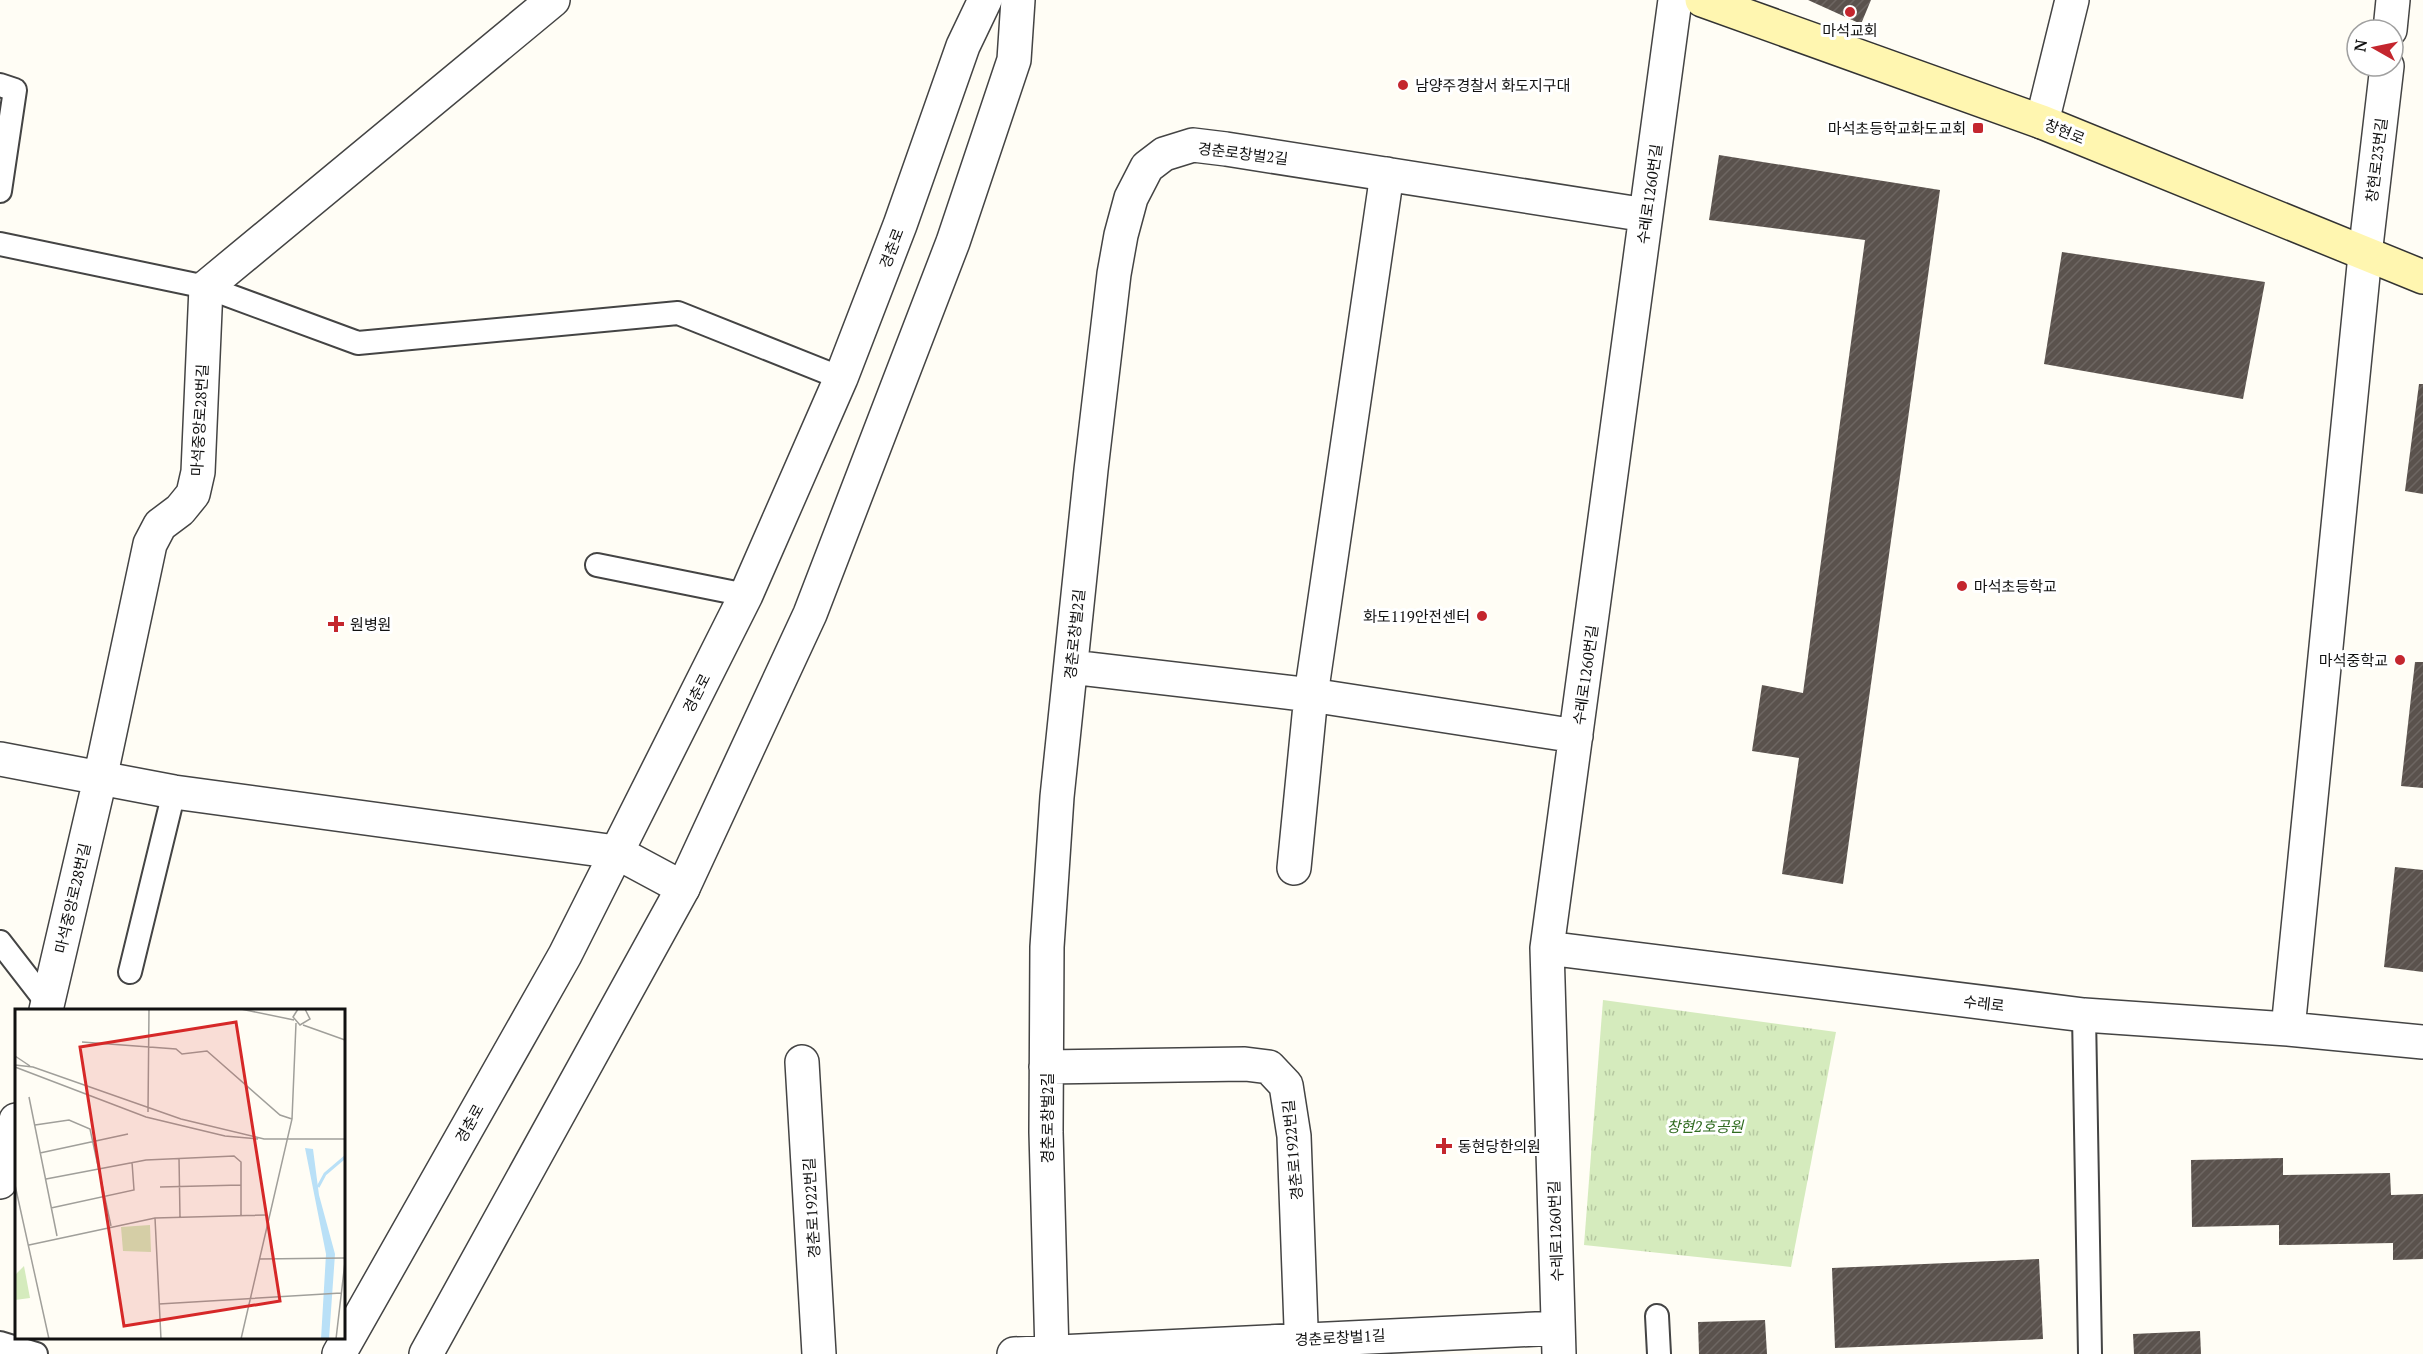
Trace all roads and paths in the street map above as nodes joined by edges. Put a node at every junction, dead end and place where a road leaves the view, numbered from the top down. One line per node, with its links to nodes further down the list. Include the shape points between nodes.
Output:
1 (553, 0): 18 (street)
2 (985, 0): 19 (street, 경춘로, via 963,46)
3 (1018, 0): 30 (street, via 1014,60 953,242 810,614)
4 (1675, 0): 14 (street, 수레로1260번길)
5 (1702, 0): 11 (main road, 창현로)
6 (2072, 0): 11 (street)
7 (2393, 0): 8 (street)
8 (2391, 18)
9 (2386, 78): 16 (street, 창현로23번길)
10 (0, 85): 13 (lane, via 15,90)
11 (2042, 122): 16 (main road, 창현로)
12 (1387, 174): 14 (street, 경춘로창벌2길); 22 (street, 경춘로창벌2길, via 1193,145 1164,154 1147,167 1131,198 1116,264); 23 (street)
13 (0, 191)
14 (1646, 215): 24 (street, 수레로1260번길)
15 (0, 244): 18 (lane)
16 (2365, 255): 17 (main road, 창현로); 36 (street, 창현로23번길)
17 (2423, 277)
18 (206, 287): 19 (lane, via 358,343 678,313); 26 (street, 마석중앙로28번길, via 198,472 193,494 160,525 150,544)
19 (841, 378): 21 (street, 경춘로)
20 (597, 565): 21 (lane)
21 (746, 595): 28 (street, 경춘로)
22 (1071, 667): 23 (street); 39 (street, 경춘로창벌2길, via 1047,947)
23 (1311, 695): 24 (street); 29 (street)
24 (1576, 736): 32 (street, 수레로1260번길)
25 (0, 759): 26 (street)
26 (100, 779): 27 (street); 34 (street, 마석중앙로28번길)
27 (174, 792): 28 (street); 33 (lane)
28 (616, 852): 30 (street); 48 (street, 경춘로, via 565,955)
29 (1294, 868)
30 (683, 888): 49 (street)
31 (0, 942): 34 (lane)
32 (1547, 948): 35 (street, 수레로); 43 (street, 수레로1260번길)
33 (130, 972)
34 (47, 1007)
35 (2084, 1015): 36 (street, 수레로); 53 (lane)
36 (2288, 1029): 37 (street, 수레로)
37 (2423, 1042)
38 (802, 1062): 50 (street, 경춘로1922번길)
39 (1046, 1067): 45 (street, 경춘로1922번길, via 1245,1064 1269,1067 1286,1085 1294,1136); 46 (street, 경춘로창벌2길)
40 (15, 1124): 41 (street)
41 (0, 1182)
42 (1657, 1316): 52 (lane)
43 (1558, 1341): 45 (street, 경춘로창벌1길)
44 (0, 1343): 47 (lane)
45 (1302, 1347): 46 (street, 경춘로창벌1길)
46 (1052, 1353): 51 (street, 경춘로창벌1길)
47 (36, 1354)
48 (339, 1354)
49 (426, 1354)
50 (819, 1354)
51 (1014, 1354)
52 (1659, 1354)
53 (2090, 1354)

